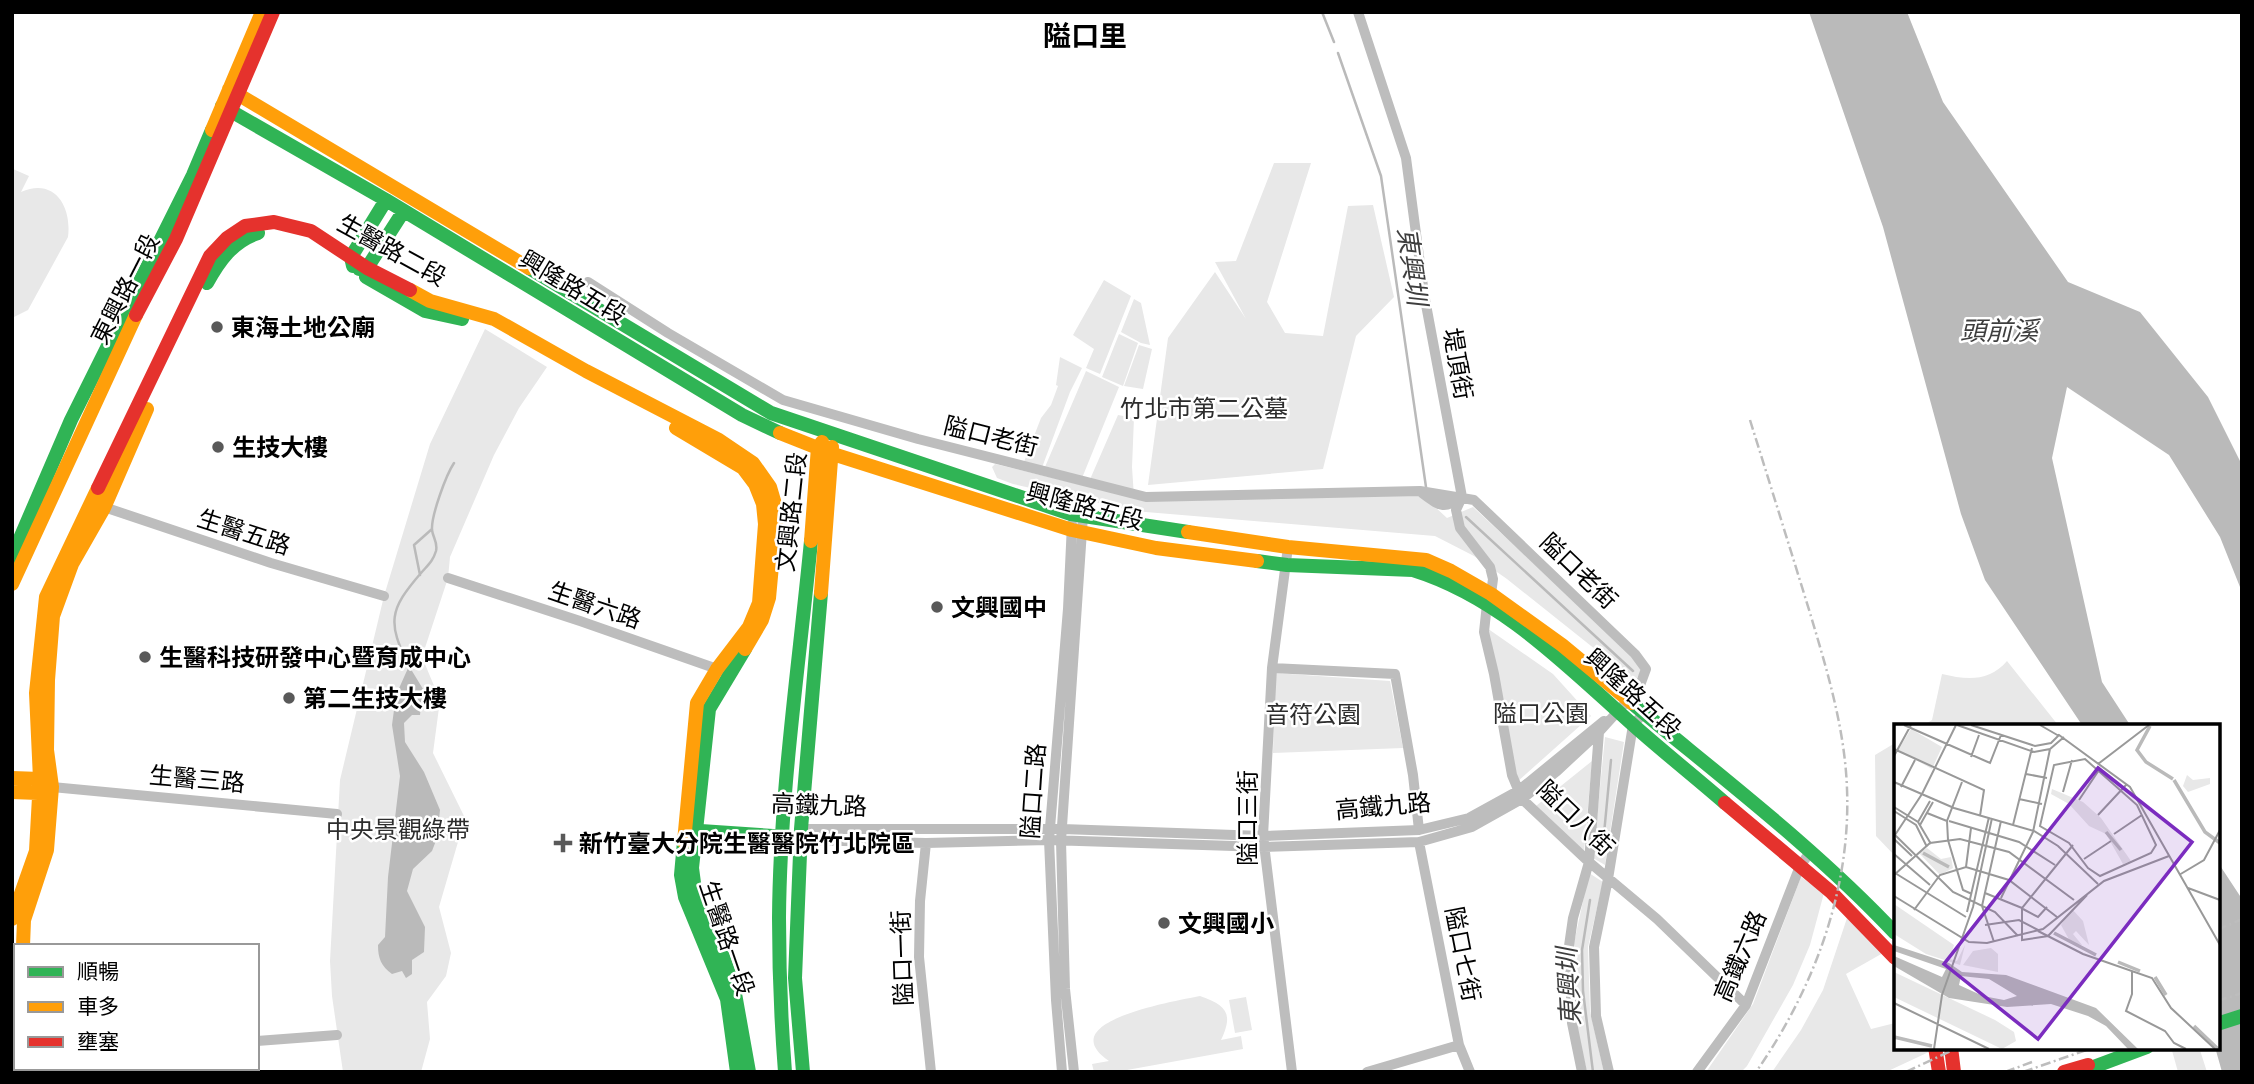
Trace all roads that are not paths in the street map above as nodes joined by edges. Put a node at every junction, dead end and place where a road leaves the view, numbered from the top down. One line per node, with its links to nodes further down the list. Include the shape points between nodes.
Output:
1 (262, 12): 4 (street, 東興路一段)
2 (273, 12): 4 (street, 東興路一段)
3 (1357, 12): 14 (street, 堤頂街, via 1406,158 1423,294)
4 (234, 91): 5 (street, 東興路一段); 10 (street, 興隆路五段, via 771,413)
5 (227, 108): 6 (street, 興隆路五段); 21 (street, 東興路一段, via 61,442); 24 (street, 東興路一段, via 176,239 113,363)
6 (386, 200): 7 (street, 興隆路五段); 8 (street)
7 (403, 212): 8 (street); 11 (street, 興隆路五段, via 742,415)
8 (357, 265): 15 (street, 生醫路二段, via 311,231 274,222 245,226 227,238 194,287); 28 (street, 生醫路二段, via 425,311 485,324 743,468 763,504 759,603)
9 (588, 282): 13 (street, 隘口老街, via 783,400 1134,494)
10 (829, 432): 11 (street, 文興路二段); 12 (street, 文興路二段); 17 (street, 興隆路五段)
11 (818, 447): 12 (street, 興隆路五段); 40 (street, 文興路二段)
12 (833, 454): 19 (street, 興隆路五段); 41 (street, 文興路二段)
13 (1420, 491): 14 (street, 隘口老街); 16 (street)
14 (1462, 497): 16 (street, via 1450,506); 18 (street, 堤頂街, via 1456,510); 29 (street, 隘口老街, via 1474,500 1635,654 1646,669)
15 (98, 505): 25 (street, 生醫五路); 34 (street, 生醫路二段, via 54,616)
16 (1439, 505): 18 (street)
17 (1077, 515): 19 (street, 隘口二路); 20 (street, 興隆路五段)
18 (1460, 528): 26 (street, via 1490,567)
19 (1077, 531): 22 (street, 興隆路五段, via 1156,548); 42 (street, 隘口二路)
20 (1288, 547): 22 (street, 隘口三街); 26 (street, 興隆路五段, via 1426,560 1451,571)
21 (12, 557)
22 (1287, 565): 26 (street, 興隆路五段, via 1412,570); 27 (street, 隘口三街)
23 (448, 578): 28 (street, 生醫六路)
24 (12, 584)
25 (384, 596)
26 (1489, 599): 29 (street, 興隆路五段, via 1562,645); 36 (street, 隘口八街, via 1484,632 1511,775)
27 (1272, 668): 39 (street, via 1395,674); 43 (street, 隘口三街)
28 (723, 671): 38 (street, 生醫路二段, via 697,703)
29 (1630, 698): 30 (street, 興隆路五段); 31 (street, 興隆路五段); 32 (street, 高鐵九路); 36 (street, 高鐵九路)
30 (1643, 714): 31 (street); 46 (street, 興隆路五段)
31 (1633, 725): 48 (street, 興隆路五段); 49 (street)
32 (1599, 733): 36 (street, 高鐵九路, via 1557,771); 47 (street)
33 (12, 778): 34 (street)
34 (43, 786): 35 (street); 37 (street, 生醫三路); 50 (street, via 36,851); 52 (street, via 47,850 24,920)
35 (12, 792)
36 (1520, 795): 39 (street, 高鐵九路, via 1469,818); 44 (street, 高鐵九路, via 1472,827); 47 (street, 隘口八街)
37 (337, 814)
38 (691, 825): 40 (street, 高鐵九路); 64 (street, 生醫路一段, via 681,875 685,897 727,999); 65 (street, 生醫路一段, via 696,898 734,988)
39 (1419, 830): 43 (street, 高鐵九路)
40 (782, 831): 41 (street, 高鐵九路); 66 (street, 文興路二段, via 779,1014)
41 (802, 834): 42 (street, 高鐵九路); 45 (street, 高鐵九路); 67 (street, 文興路二段, via 795,978)
42 (1056, 835): 43 (street, 高鐵九路); 45 (street, 高鐵九路); 69 (street, 隘口二路, via 1056,1000); 70 (street, 隘口二路)
43 (1263, 842): 44 (street, 高鐵九路); 71 (street, 隘口三街)
44 (1419, 842): 59 (street, 隘口七街)
45 (926, 843): 68 (street, 隘口一街, via 919,957)
46 (1811, 852): 48 (street, 高鐵六路); 51 (street, 興隆路五段)
47 (1589, 862): 49 (street, 隘口八街); 74 (street, via 1569,946 1572,1023)
48 (1800, 866): 53 (street, 興隆路五段); 54 (street, 高鐵六路)
49 (1608, 879): 54 (street, 隘口八街, via 1657,919); 75 (street, via 1594,947 1596,1016)
50 (12, 919)
51 (1894, 932)
52 (23, 944)
53 (1894, 957)
54 (1745, 1005): 76 (street, 高鐵六路)
55 (2242, 1016): 56 (street)
56 (2219, 1023)
57 (337, 1035): 58 (street)
58 (259, 1041)
59 (1459, 1045): 72 (street); 73 (street, 隘口七街)
60 (1936, 1049): 77 (street)
61 (1951, 1049): 78 (street)
62 (2141, 1049): 63 (street)
63 (2116, 1058): 79 (street); 80 (street)
64 (737, 1072)
65 (748, 1072)
66 (785, 1072)
67 (803, 1072)
68 (931, 1072)
69 (1062, 1072)
70 (1074, 1072)
71 (1292, 1072)
72 (1367, 1072)
73 (1470, 1072)
74 (1582, 1072)
75 (1609, 1072)
76 (1696, 1072)
77 (1940, 1072)
78 (1954, 1072)
79 (2064, 1072)
80 (2080, 1072)

